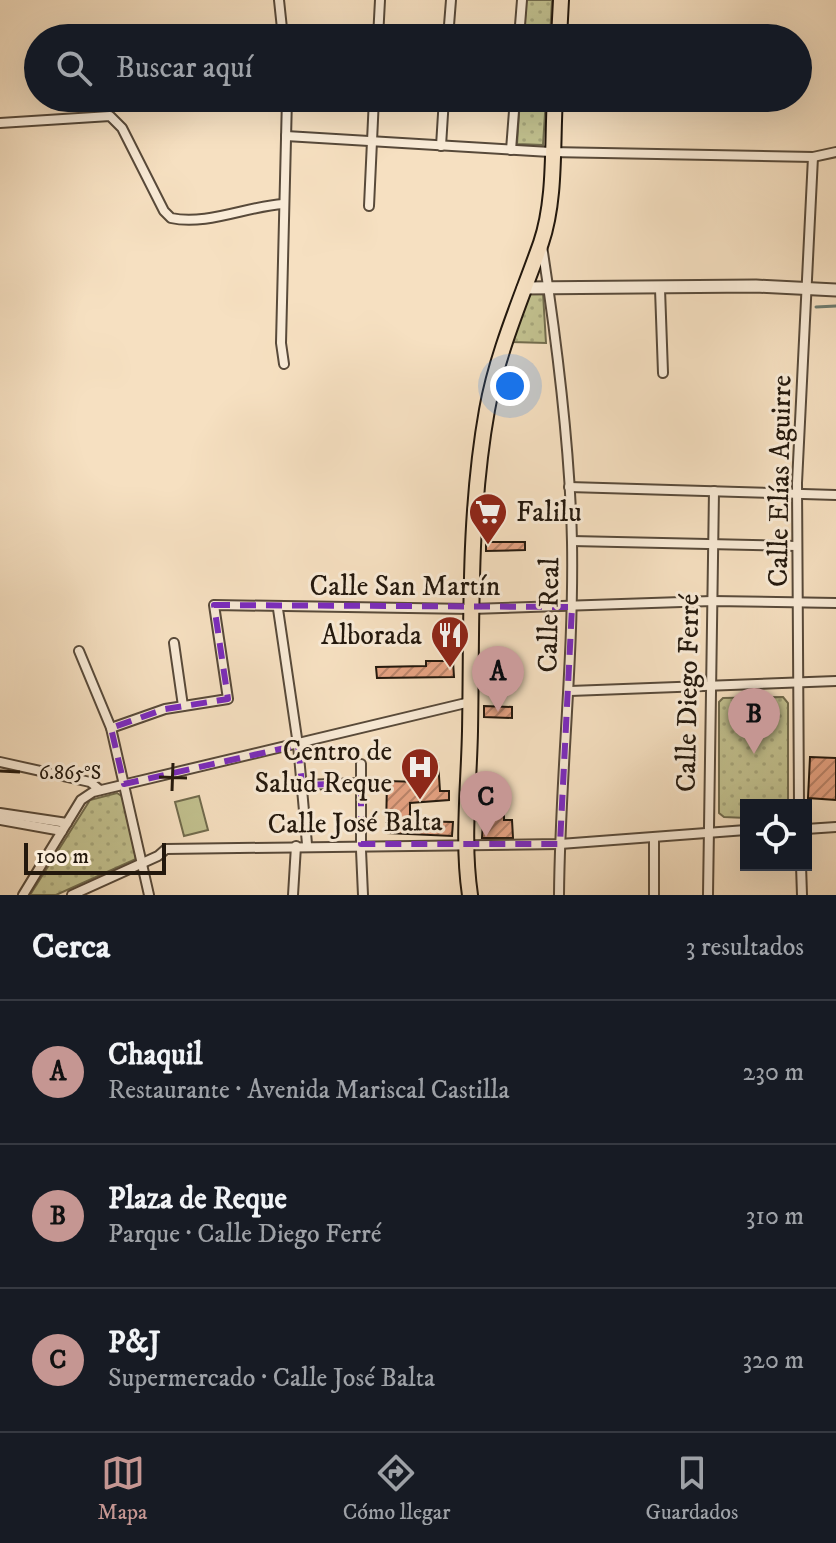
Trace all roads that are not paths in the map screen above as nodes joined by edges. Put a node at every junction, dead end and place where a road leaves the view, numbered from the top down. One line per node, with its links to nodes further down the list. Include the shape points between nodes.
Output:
1 (279, 0): 6 (street)
2 (380, 0): 7 (street)
3 (451, 0): 8 (street)
4 (522, 0): 9 (street)
5 (561, 0): 10 (highway)
6 (282, 24)
7 (379, 24)
8 (449, 24)
9 (520, 24)
10 (560, 24)
11 (287, 112): 17 (street)
12 (373, 112): 18 (street)
13 (443, 112): 19 (street)
14 (514, 112): 20 (street)
15 (554, 112): 21 (highway)
16 (0, 123): 24 (street, via 110,116 122,128 171,218 199,219)
17 (286, 136): 18 (street); 24 (street)
18 (372, 142): 19 (street); 25 (street)
19 (441, 146): 20 (street)
20 (511, 150): 21 (street)
21 (550, 152): 23 (street); 26 (highway)
22 (836, 152): 23 (street)
23 (813, 157): 30 (street, Calle Elías Aguirre)
24 (283, 204): 32 (street)
25 (369, 206)
26 (541, 242): 27 (highway); 28 (street, Calle Real)
27 (523, 288): 28 (street); 46 (highway, via 487,409 476,488)
28 (548, 289): 29 (street); 34 (street, Calle Real)
29 (660, 289): 30 (street); 33 (street)
30 (809, 290): 31 (street); 36 (street, Calle Elías Aguirre)
31 (836, 290)
32 (284, 364)
33 (663, 373)
34 (569, 487): 35 (street); 38 (street, Calle Real)
35 (714, 491): 36 (street); 39 (street, Calle Diego Ferré)
36 (797, 494): 37 (street); 40 (street, Calle Elías Aguirre)
37 (836, 495)
38 (572, 541): 39 (street); 44 (street, Calle Real)
39 (714, 545): 40 (street); 41 (street, Calle Diego Ferré)
40 (797, 546): 42 (street, Calle Elías Aguirre)
41 (712, 601): 42 (street, Calle San Martín); 44 (street, Calle San Martín); 51 (street, Calle Diego Ferré)
42 (799, 602): 43 (street, Calle San Martín); 49 (street, Calle Elías Aguirre)
43 (836, 603)
44 (572, 607): 46 (street, Calle San Martín); 52 (street, Calle Real)
45 (278, 609): 46 (street, Calle San Martín); 54 (street, Calle San Martín, via 214,605 228,699); 56 (street)
46 (471, 609): 53 (highway)
47 (174, 643): 54 (street)
48 (79, 651): 55 (street)
49 (798, 681): 50 (street); 51 (street); 63 (street, Calle Elías Aguirre)
50 (836, 681)
51 (710, 685): 52 (street); 70 (street, Calle Diego Ferré)
52 (570, 691): 73 (street, Calle Real)
53 (470, 702): 56 (street); 74 (highway)
54 (183, 706): 55 (street)
55 (111, 728): 60 (street)
56 (298, 745): 60 (street); 61 (street)
57 (0, 762): 62 (street, via 90,782)
58 (361, 764): 59 (street)
59 (361, 783): 61 (street); 76 (street)
60 (124, 784): 62 (street); 77 (street)
61 (302, 785): 72 (street)
62 (100, 790): 66 (street, via 81,800)
63 (799, 799)
64 (0, 813): 66 (street)
65 (0, 820): 66 (street)
66 (65, 827): 79 (street)
67 (836, 827): 68 (street)
68 (812, 829)
69 (740, 830): 70 (street, Calle José Balta)
70 (707, 831): 71 (street, Calle José Balta); 87 (street, Calle Diego Ferré)
71 (654, 838): 73 (street, Calle José Balta); 86 (street)
72 (307, 844): 75 (street, Calle José Balta); 76 (street, Calle José Balta)
73 (560, 844): 74 (street, Calle José Balta); 85 (street, Calle Real)
74 (469, 845): 76 (street, Calle José Balta); 84 (highway)
75 (296, 846): 77 (street, Calle José Balta, via 166,849); 82 (street)
76 (361, 847): 83 (street)
77 (142, 864): 80 (street, Calle José Balta); 81 (street)
78 (801, 871): 88 (street)
79 (23, 895)
80 (72, 895)
81 (149, 895)
82 (293, 895)
83 (363, 895)
84 (470, 895)
85 (559, 895)
86 (654, 895)
87 (708, 895)
88 (802, 895)

